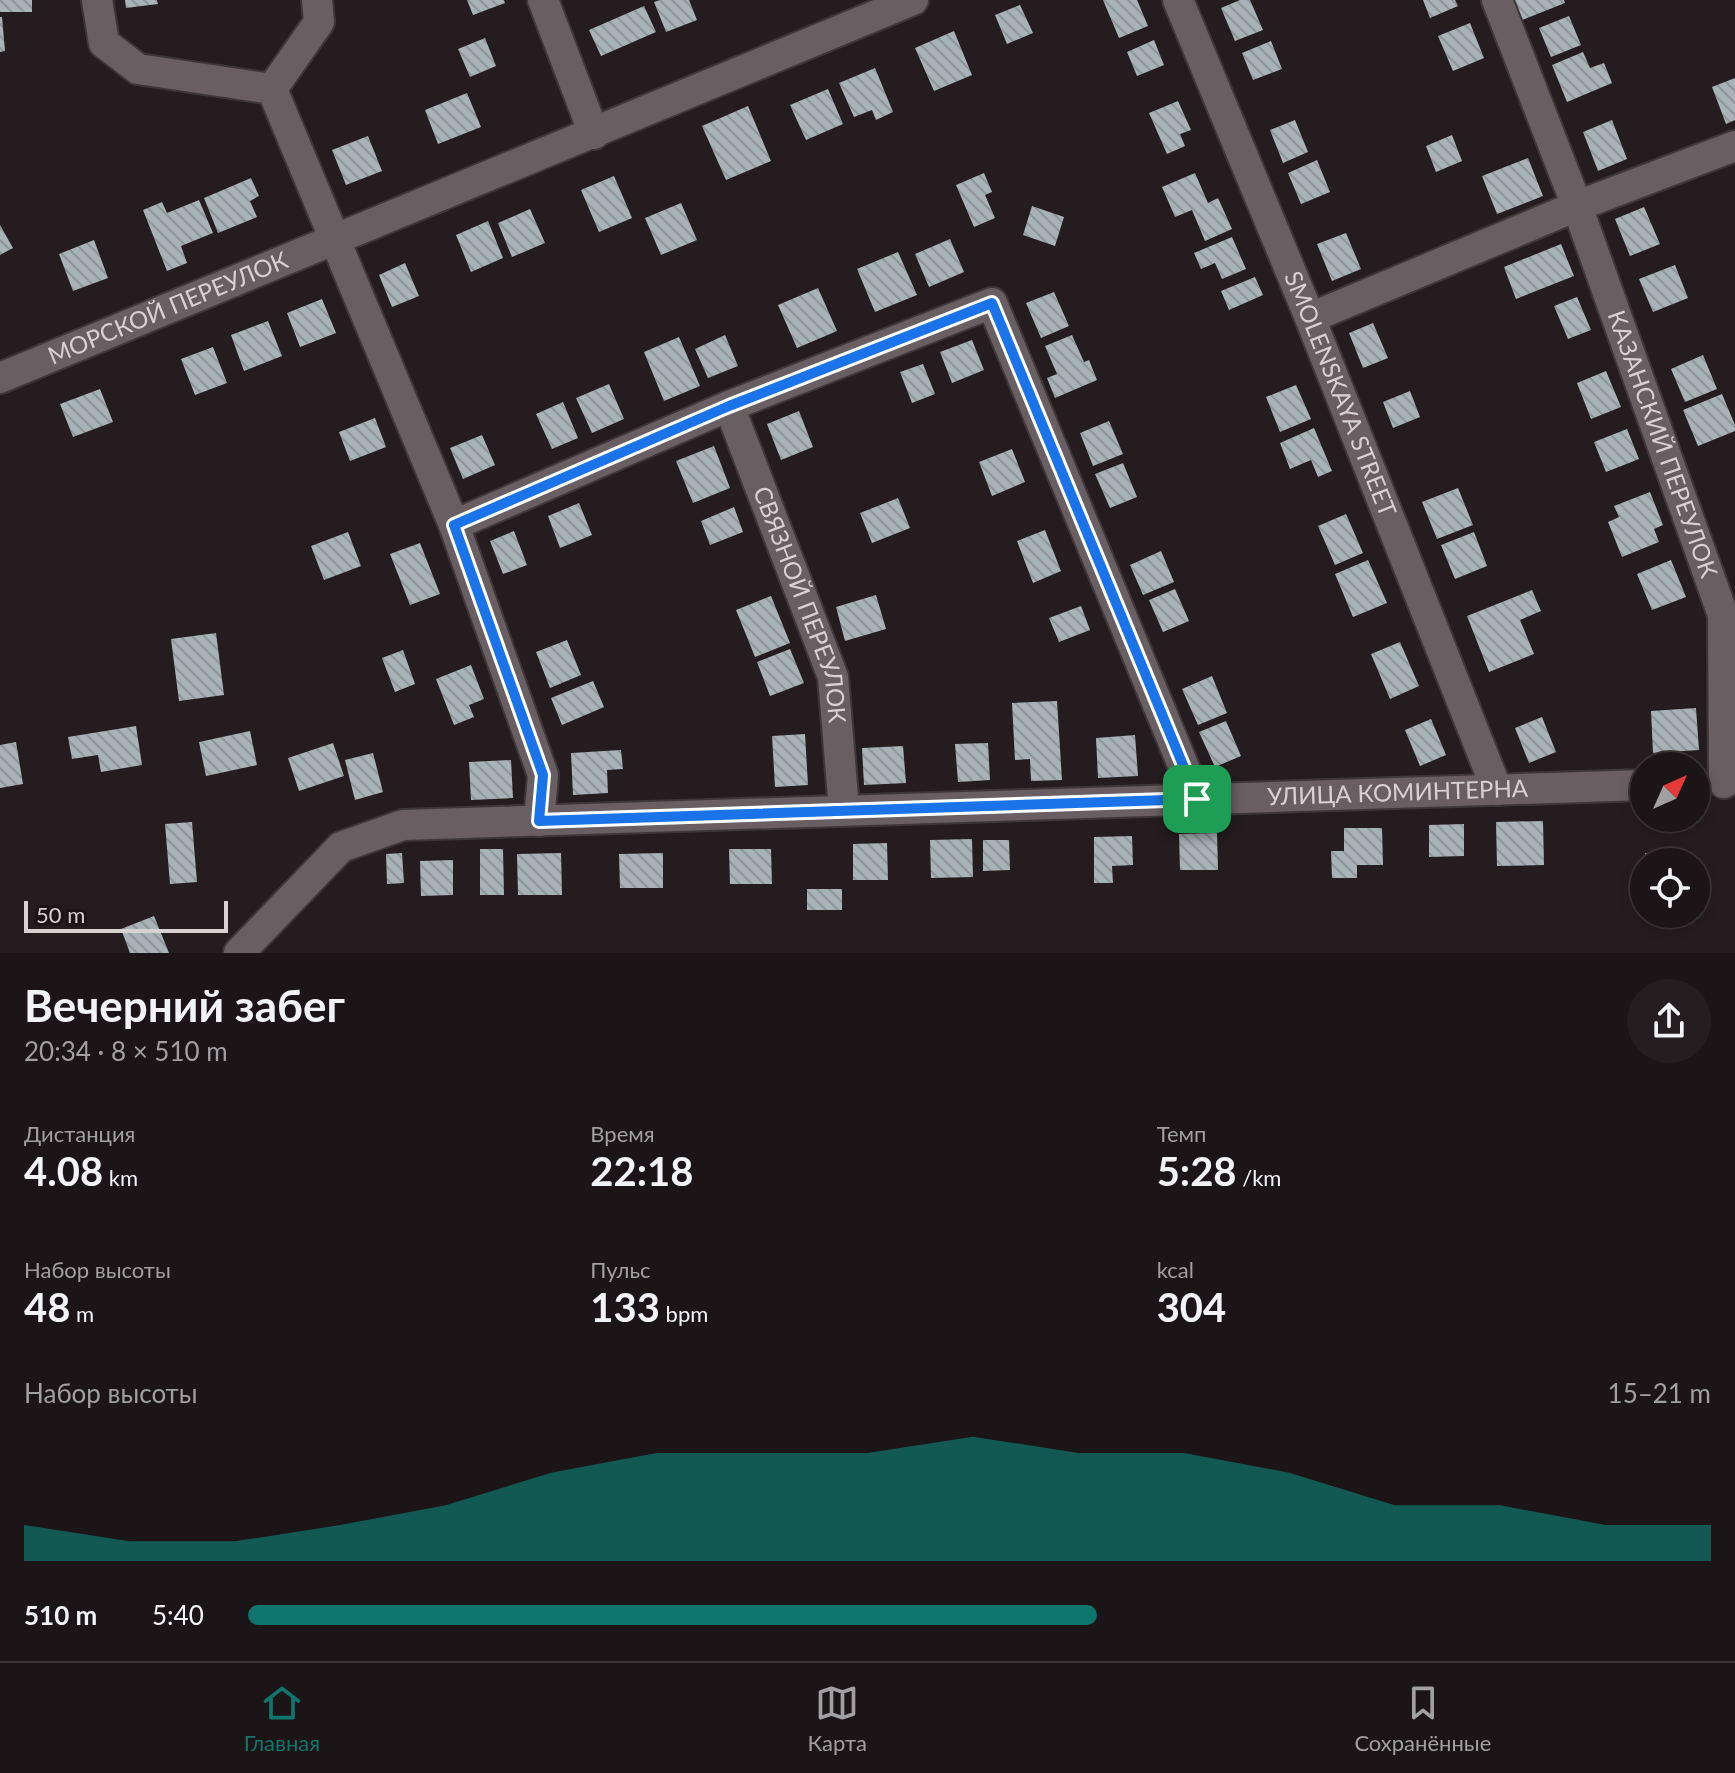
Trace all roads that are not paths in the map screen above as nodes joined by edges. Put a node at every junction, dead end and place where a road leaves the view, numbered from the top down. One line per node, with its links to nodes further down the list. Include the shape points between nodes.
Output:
1 (97, 0): 7 (street, via 104,43 138,69)
2 (317, 0): 7 (street, via 319,22)
3 (543, 0): 8 (street)
4 (913, 0): 8 (street, МОРСКОЙ ПЕРЕУЛОК)
5 (1178, 0): 12 (street, SMOLENSKAYA STREET)
6 (1497, 0): 10 (street, КАЗАНСКИЙ ПЕРЕУЛОК)
7 (272, 89): 11 (street)
8 (594, 134): 11 (street, МОРСКОЙ ПЕРЕУЛОК)
9 (1735, 146): 10 (street)
10 (1577, 206): 12 (street); 16 (street, КАЗАНСКИЙ ПЕРЕУЛОК, via 1723,615)
11 (336, 240): 13 (street, МОРСКОЙ ПЕРЕУЛОК); 15 (street)
12 (1310, 318): 18 (street, SMOLENSKAYA STREET)
13 (0, 378)
14 (729, 406): 15 (street); 19 (street, via 992,303); 20 (street, СВЯЗНОЙ ПЕРЕУЛОК, via 833,677)
15 (454, 525): 21 (street, via 543,775)
16 (1718, 783)
17 (1630, 785): 18 (street, УЛИЦА КОМИНТЕРНА)
18 (1497, 790): 19 (street, УЛИЦА КОМИНТЕРНА)
19 (1197, 799): 20 (street, УЛИЦА КОМИНТЕРНА)
20 (844, 809): 21 (street, УЛИЦА КОМИНТЕРНА)
21 (539, 821): 22 (street, УЛИЦА КОМИНТЕРНА, via 403,825 341,847)
22 (239, 953)

